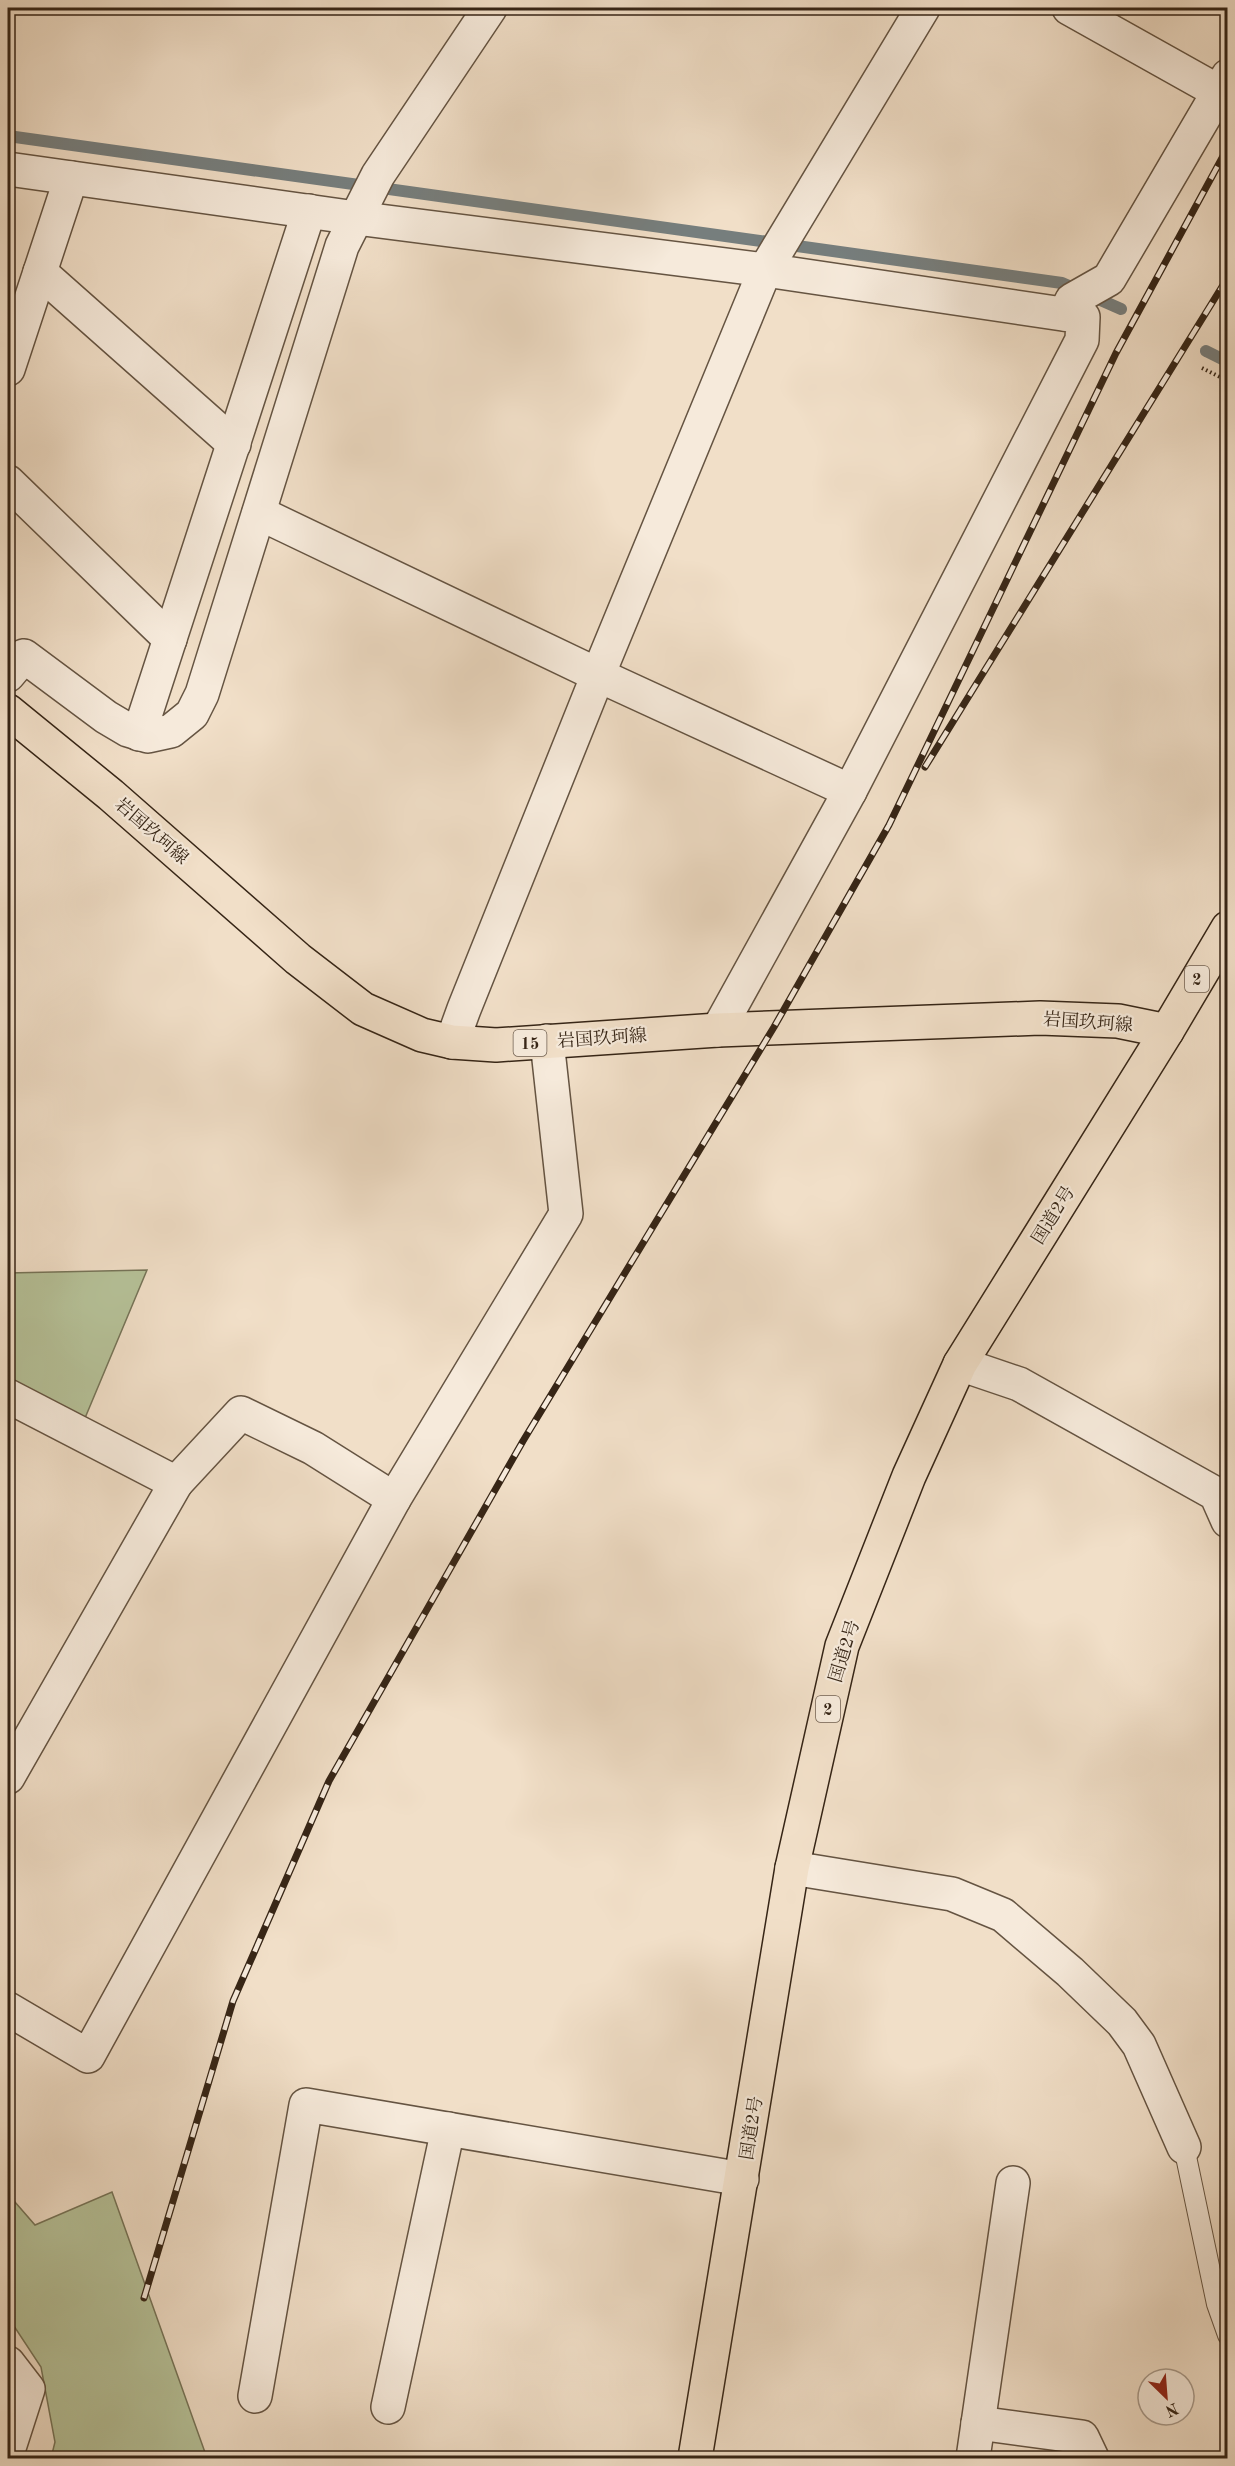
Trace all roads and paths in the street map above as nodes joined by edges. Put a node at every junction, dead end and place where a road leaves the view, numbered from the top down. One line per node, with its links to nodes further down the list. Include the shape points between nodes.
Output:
1 (490, 8): 8 (street, via 378,175)
2 (923, 8): 9 (street)
3 (1069, 8): 4 (street)
4 (1223, 83): 11 (street, via 1109,279)
5 (8, 169): 6 (street)
6 (71, 178): 7 (street); 10 (street)
7 (309, 211): 8 (street); 15 (street)
8 (360, 212): 9 (street); 17 (street, via 342,246)
9 (768, 264): 11 (street); 20 (street)
10 (40, 272): 13 (street); 15 (street)
11 (1068, 307): 23 (street, via 1083,317 1082,340)
12 (1202, 368): 14 (path)
13 (8, 369)
14 (1227, 381)
15 (234, 444): 18 (street)
16 (8, 482): 18 (street)
17 (259, 513): 20 (street); 22 (street, via 202,694 192,714 171,731)
18 (170, 639): 22 (street)
19 (13, 657): 22 (street)
20 (598, 675): 23 (street); 28 (street)
21 (8, 711): 28 (main road, 岩国玖珂線 / 15, via 363,1009 422,1035)
22 (139, 734)
23 (850, 791): 25 (street)
24 (1227, 928): 26 (main road, 国道2号 / 2)
25 (718, 1030): 26 (main road, 岩国玖珂線 / 15, via 1040,1018 1118,1021); 27 (main road, 岩国玖珂線 / 15)
26 (1167, 1031): 29 (main road, 国道2号 / 2)
27 (547, 1041): 28 (main road, 岩国玖珂線 / 15, via 496,1045); 32 (street, via 567,1214)
28 (452, 1042)
29 (960, 1364): 33 (street, via 1019,1384 1216,1494); 35 (main road, 国道2号 / 2, via 909,1476 842,1646)
30 (8, 1396): 31 (street)
31 (176, 1483): 32 (street, via 241,1413 313,1448); 34 (street)
32 (394, 1499): 36 (street, via 88,2056)
33 (1227, 1521)
34 (8, 1777)
35 (792, 1868): 38 (street, via 952,1894 1002,1915 1122,2022 1140,2045); 39 (main road, 国道2号 / 2)
36 (8, 2009)
37 (448, 2129): 39 (street); 43 (street, via 306,2104); 44 (street)
38 (1184, 2147): 41 (lane)
39 (742, 2179): 47 (main road, 国道2号 / 2)
40 (1013, 2183): 45 (street)
41 (1227, 2335)
42 (8, 2363): 46 (street, via 28,2389)
43 (255, 2396)
44 (388, 2408)
45 (978, 2423): 48 (street); 49 (street, via 1082,2437)
46 (8, 2451)
47 (695, 2458)
48 (973, 2458)
49 (1092, 2458)

